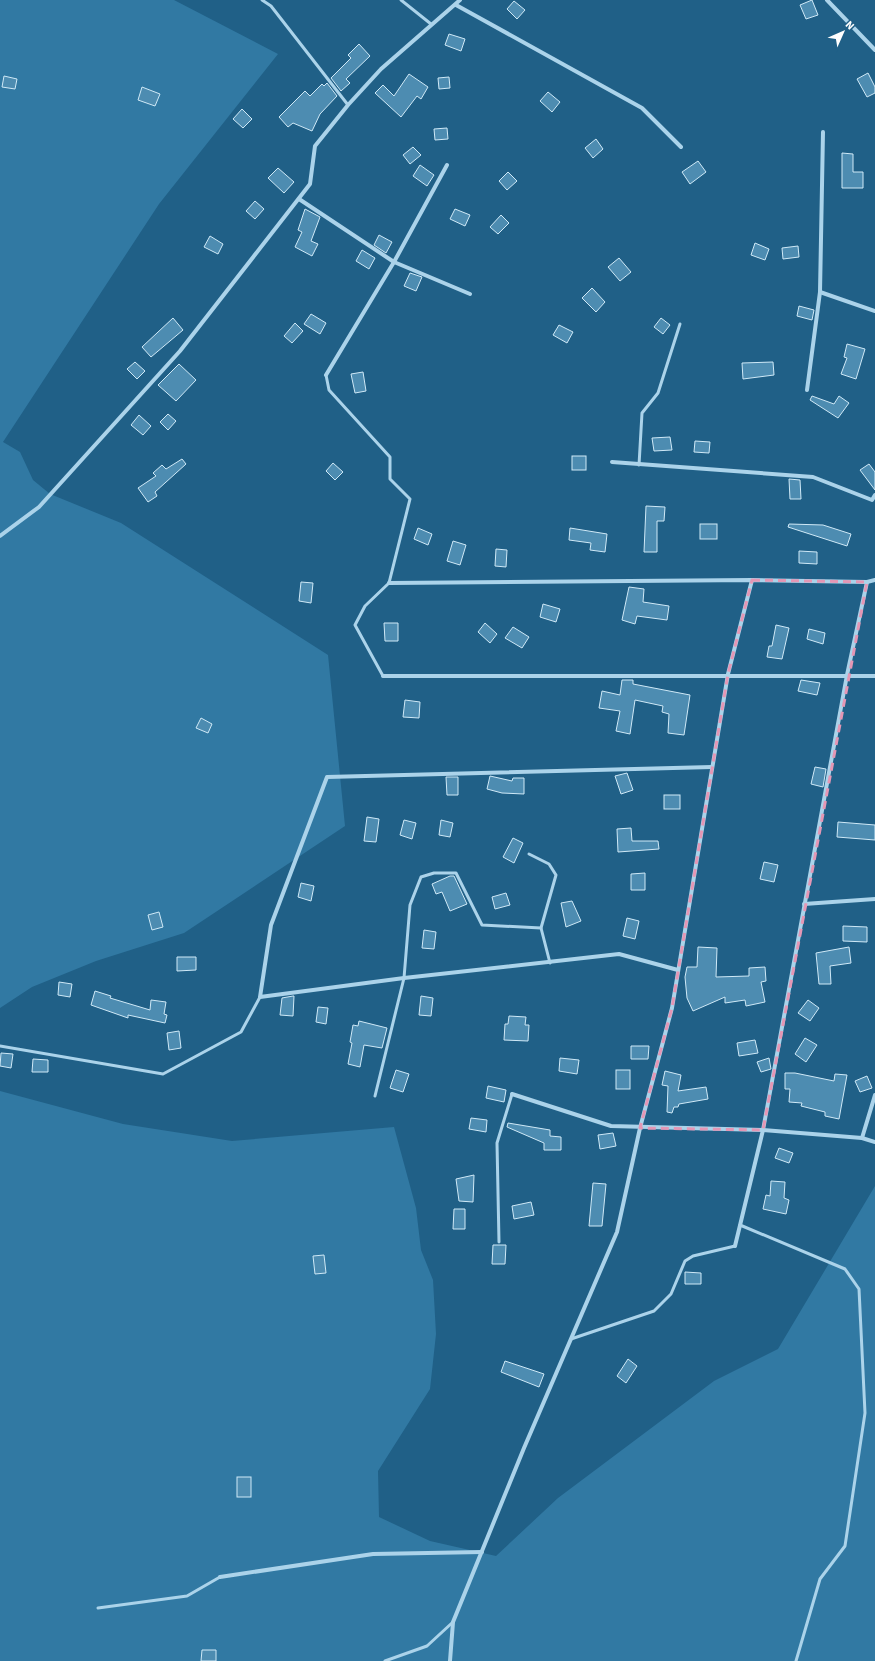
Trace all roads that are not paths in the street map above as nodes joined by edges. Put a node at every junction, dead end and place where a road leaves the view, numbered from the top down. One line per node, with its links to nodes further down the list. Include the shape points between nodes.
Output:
1 (262, 0): 8 (lane, via 272,6)
2 (401, 0): 6 (lane)
3 (460, 0): 5 (street)
4 (827, 0): 7 (street)
5 (456, 5): 6 (street); 10 (street, via 642,108)
6 (431, 24): 8 (street, via 381,69)
7 (874, 47)
8 (348, 105): 12 (street, via 316,146 310,184)
9 (823, 132): 14 (street)
10 (681, 147)
11 (447, 165): 13 (street)
12 (299, 199): 13 (street); 23 (street, via 180,351 39,507)
13 (394, 262): 15 (street); 18 (street)
14 (820, 292): 16 (street); 19 (street)
15 (470, 294)
16 (875, 311)
17 (680, 324): 21 (lane, via 658,393 642,413)
18 (326, 376): 27 (lane, via 329,390 390,457 390,479 410,499)
19 (807, 390)
20 (612, 462): 21 (street)
21 (638, 465): 22 (street, via 813,477 872,500)
22 (875, 496)
23 (0, 536)
24 (752, 580): 26 (street); 27 (street); 28 (street)
25 (875, 580): 26 (street)
26 (867, 582): 29 (street)
27 (389, 583): 30 (lane, via 365,606 355,625)
28 (728, 674): 29 (street); 30 (street); 32 (street)
29 (847, 675): 31 (street); 35 (street)
30 (383, 676)
31 (875, 676)
32 (712, 767): 38 (street); 40 (street, via 326,777 271,925)
33 (529, 854): 36 (lane, via 549,864 556,875)
34 (875, 899): 35 (street)
35 (804, 904): 46 (street)
36 (541, 928): 37 (lane); 39 (lane, via 482,925 456,873 434,873 420,877 410,905)
37 (550, 962): 38 (street, via 619,954); 39 (street)
38 (678, 970): 45 (street, via 672,1008)
39 (404, 978): 40 (street); 44 (lane)
40 (260, 997): 41 (lane, via 242,1032 163,1074)
41 (0, 1046)
42 (512, 1094): 45 (street, via 611,1126); 50 (lane, via 497,1143)
43 (875, 1095): 47 (street)
44 (375, 1096)
45 (640, 1128): 46 (street); 52 (street, via 617,1232)
46 (763, 1130): 47 (street); 49 (street)
47 (862, 1138): 48 (street)
48 (875, 1142)
49 (740, 1226): 51 (street); 59 (lane, via 845,1269 859,1289 865,1413 845,1546 820,1579)
50 (499, 1242)
51 (735, 1246): 52 (lane, via 693,1256 686,1261 670,1294 654,1311)
52 (571, 1339): 53 (street)
53 (482, 1552): 54 (street, via 373,1554); 56 (street)
54 (220, 1577): 55 (lane, via 187,1596)
55 (98, 1608)
56 (453, 1622): 57 (lane, via 427,1646); 58 (street)
57 (385, 1661)
58 (450, 1661)
59 (796, 1661)

